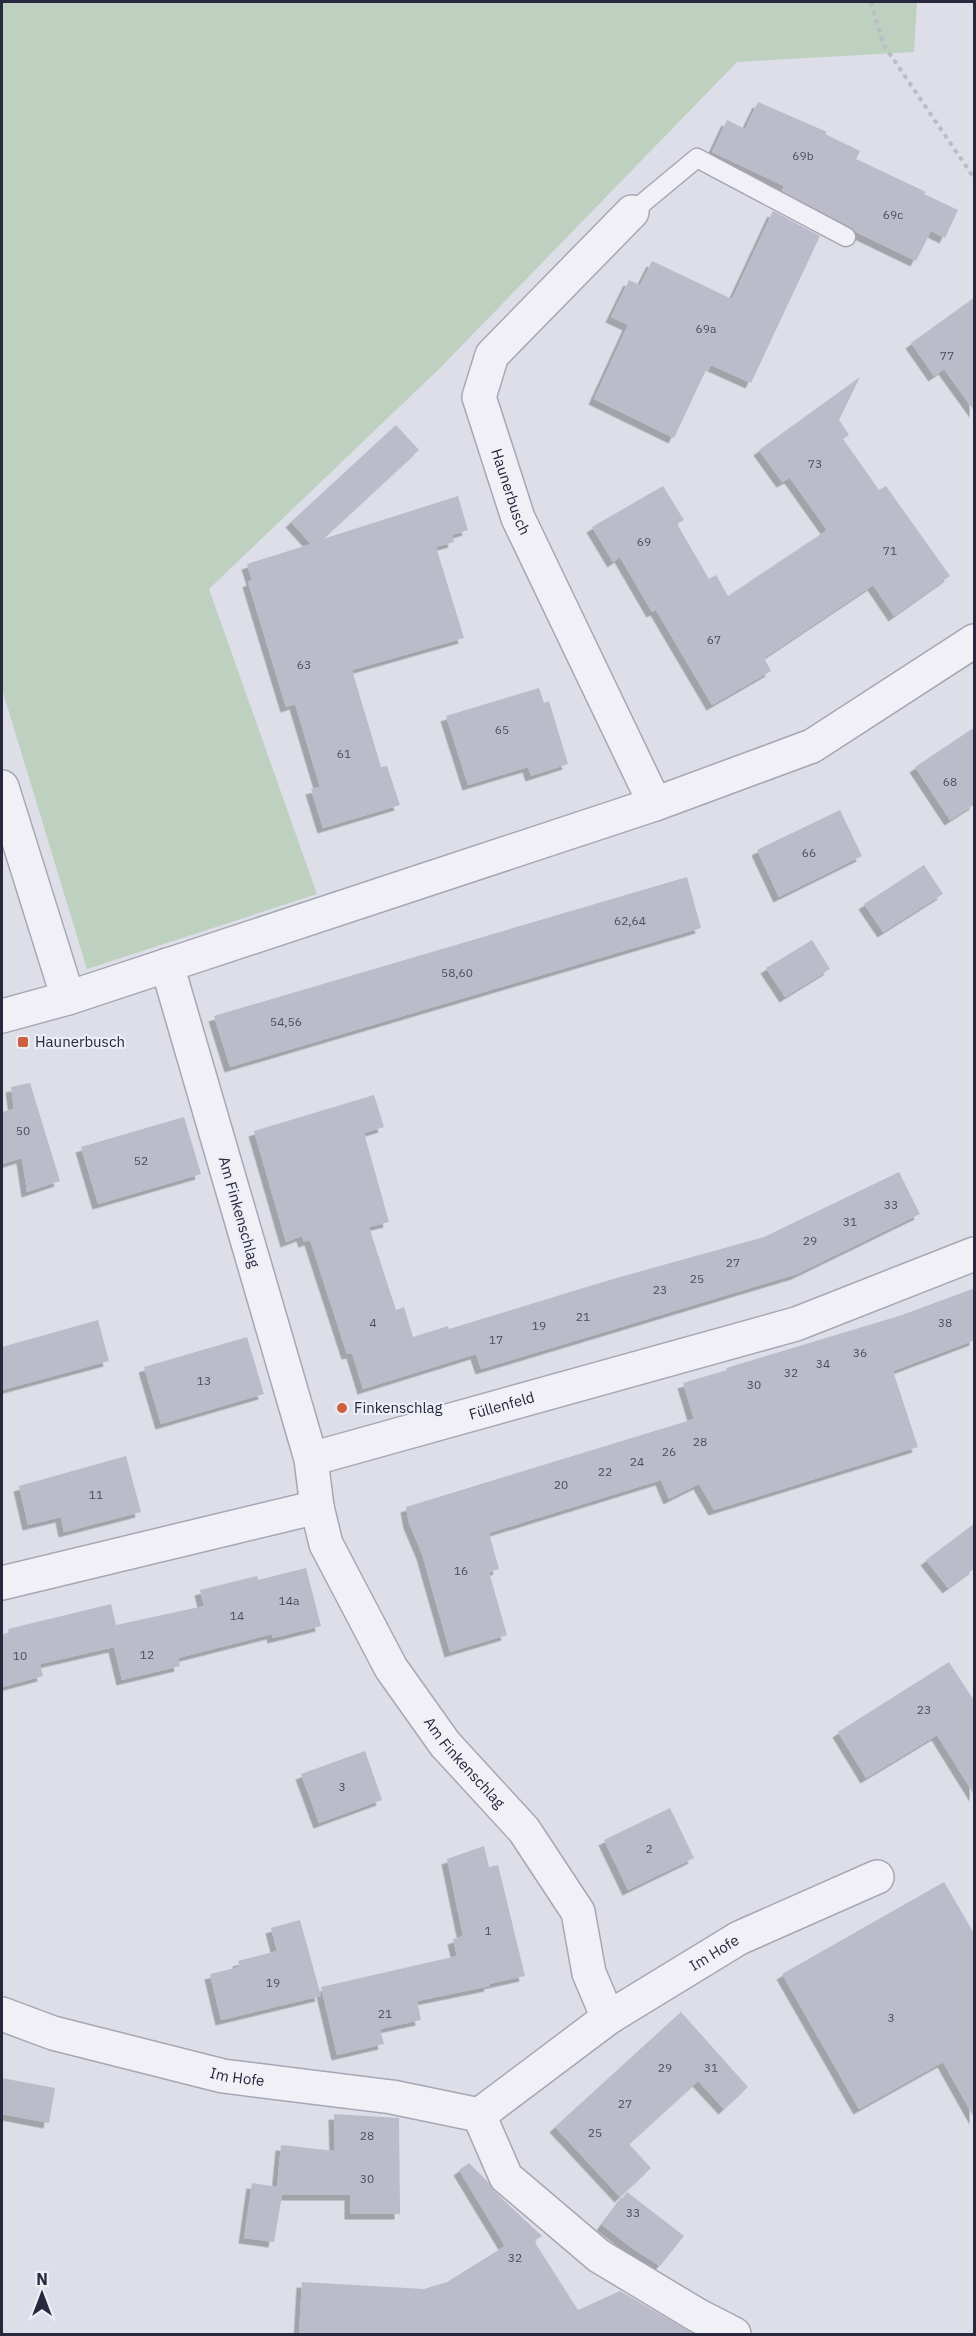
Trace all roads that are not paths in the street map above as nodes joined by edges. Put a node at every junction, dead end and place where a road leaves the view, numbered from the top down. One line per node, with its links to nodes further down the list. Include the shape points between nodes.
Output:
1 (632, 212): 2 (lane, via 697,158); 5 (street, Haunerbusch, via 492,355 479,397 518,518)
2 (846, 237)
3 (975, 641): 5 (street, via 812,746)
4 (2, 787): 7 (street)
5 (656, 804): 6 (street)
6 (168, 965): 7 (street); 10 (street, Am Finkenschlag)
7 (68, 998): 8 (street)
8 (2, 1016)
9 (975, 1254): 10 (street, Füllenfeld, via 796,1324)
10 (311, 1459): 11 (street)
11 (317, 1507): 12 (street); 15 (street, Am Finkenschlag, via 326,1544 391,1668 445,1744 524,1830 578,1912 589,1973)
12 (2, 1583)
13 (877, 1877): 15 (street, Im Hofe, via 739,1938)
14 (2, 2014): 16 (street, Im Hofe, via 53,2033 223,2076 392,2097)
15 (608, 2019): 16 (street, Im Hofe)
16 (479, 2115): 17 (street, via 506,2177 599,2256)
17 (734, 2334)

